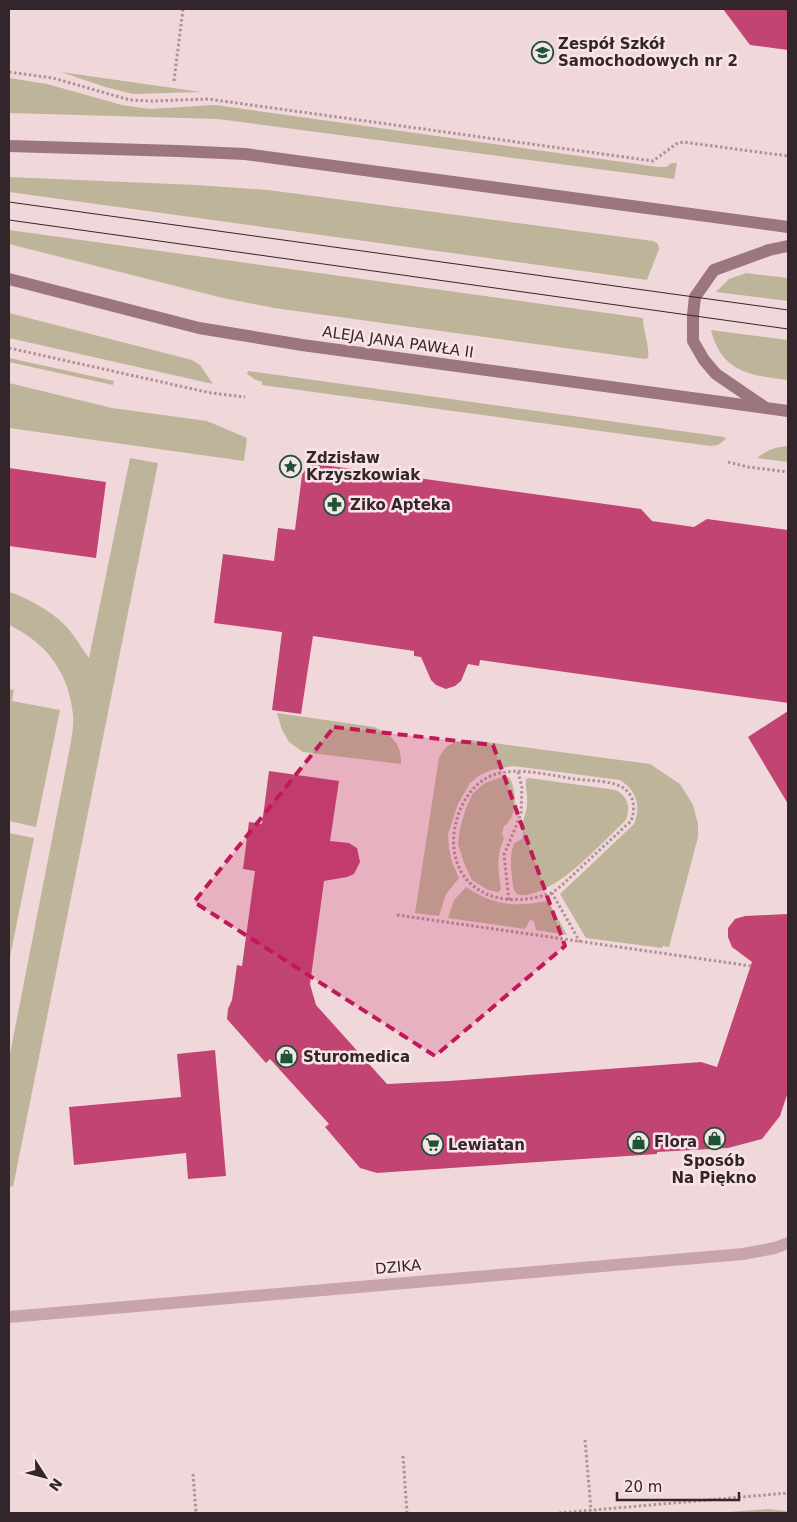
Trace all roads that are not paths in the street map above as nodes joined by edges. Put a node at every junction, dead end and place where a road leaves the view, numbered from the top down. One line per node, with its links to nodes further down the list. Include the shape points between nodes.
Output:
1 (9, 146): 2 (main road, via 245,154)
2 (788, 227)
3 (788, 246): 5 (main road, via 714,270 695,297 693,341 704,360 716,374)
4 (9, 279): 5 (main road, ALEJA JANA PAWŁA II, via 200,328 302,345)
5 (766, 408): 6 (main road, ALEJA JANA PAWŁA II)
6 (788, 411)
7 (788, 1243): 8 (street, DZIKA, via 743,1254)
8 (9, 1317)

